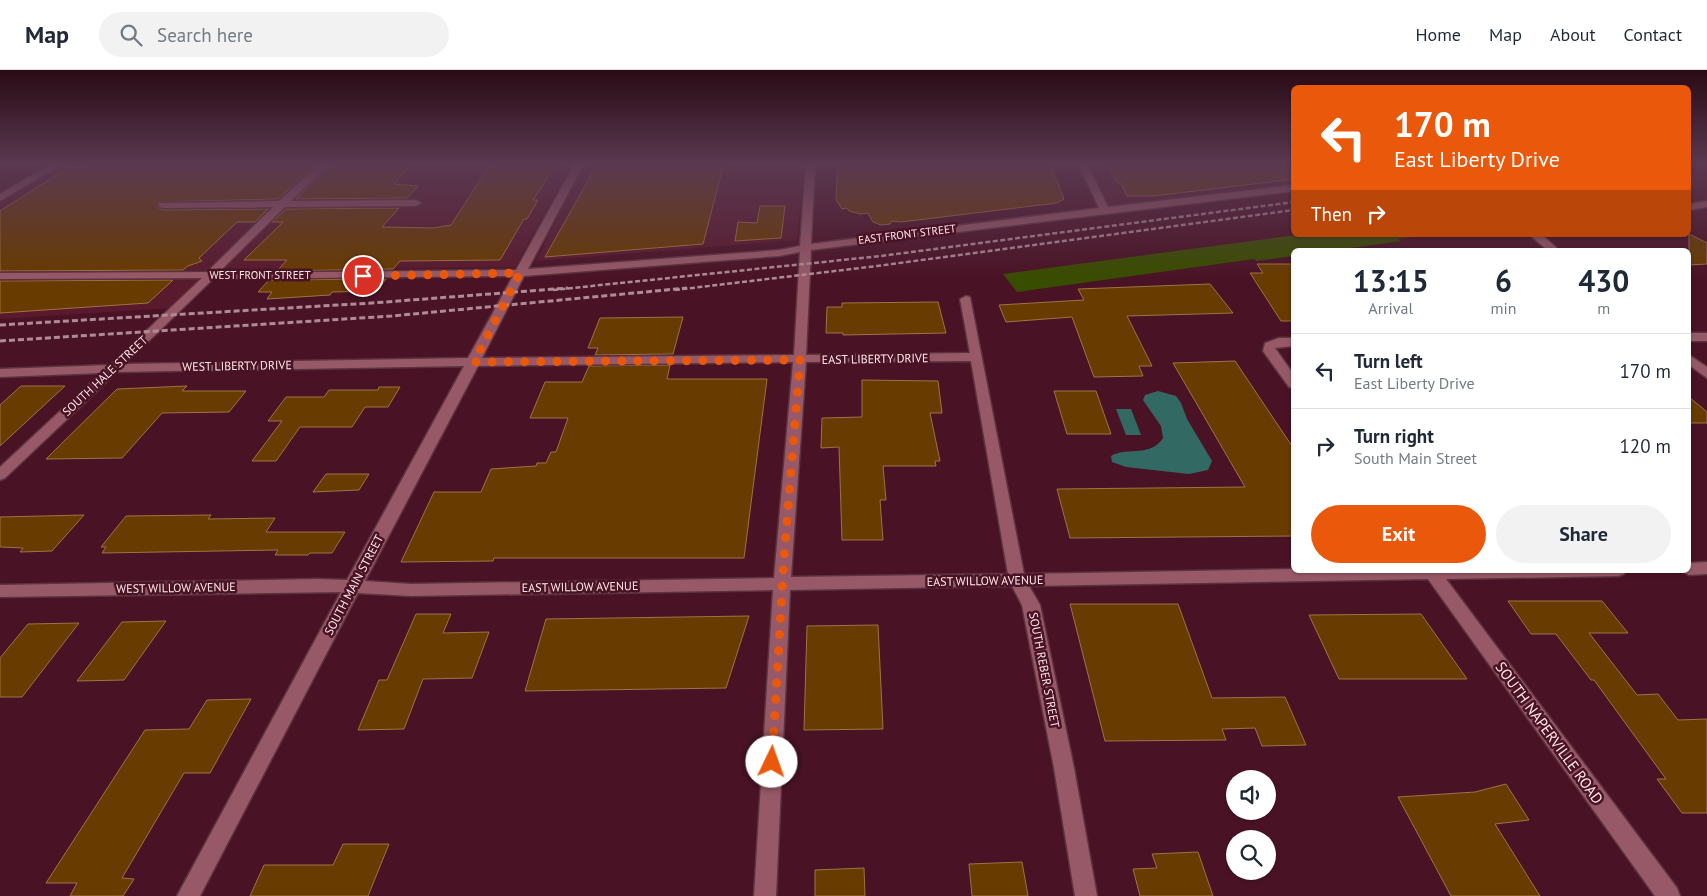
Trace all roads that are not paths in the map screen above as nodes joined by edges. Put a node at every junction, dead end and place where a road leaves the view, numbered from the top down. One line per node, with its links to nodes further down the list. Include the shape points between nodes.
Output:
1 (285, 202): 7 (street, SOUTH HALE STREET)
2 (558, 202): 15 (street, SOUTH MAIN STREET)
3 (808, 202): 13 (street)
4 (1101, 202): 11 (street)
5 (1178, 202): 11 (street, EAST FRONT STREET)
6 (416, 203): 7 (street)
7 (282, 204): 9 (street); 16 (street, SOUTH HALE STREET)
8 (1707, 204): 10 (street)
9 (163, 205)
10 (1691, 207)
11 (1105, 210): 13 (street, EAST FRONT STREET)
12 (1538, 237): 14 (street)
13 (805, 248): 15 (street, EAST FRONT STREET, via 779,253); 23 (street)
14 (1551, 248)
15 (520, 273): 16 (street, WEST FRONT STREET); 25 (street, SOUTH MAIN STREET)
16 (209, 275): 17 (street, WEST FRONT STREET); 26 (street, SOUTH HALE STREET)
17 (0, 276)
18 (966, 299): 22 (street, SOUTH REBER STREET)
19 (1691, 337): 20 (street)
20 (1707, 337)
21 (1291, 342): 29 (street, via 1269,346 1269,352)
22 (976, 357): 23 (street, EAST LIBERTY DRIVE); 35 (street, SOUTH REBER STREET)
23 (800, 360): 25 (street, EAST LIBERTY DRIVE); 36 (street)
24 (1691, 361): 28 (street)
25 (474, 362): 26 (street, WEST LIBERTY DRIVE); 37 (street, SOUTH MAIN STREET)
26 (113, 369): 27 (street, WEST LIBERTY DRIVE); 30 (street, SOUTH HALE STREET)
27 (0, 373)
28 (1707, 374)
29 (1291, 380)
30 (0, 475)
31 (1691, 568): 32 (street)
32 (1707, 568)
33 (1379, 573): 35 (street, EAST WILLOW AVENUE)
34 (1432, 573): 42 (street, SOUTH NAPERVILLE ROAD)
35 (1017, 580): 36 (street, EAST WILLOW AVENUE); 41 (street, SOUTH REBER STREET, via 1030,605 1064,768)
36 (782, 584): 37 (street, EAST WILLOW AVENUE); 40 (street)
37 (352, 588): 38 (street, WEST WILLOW AVENUE); 39 (street, SOUTH MAIN STREET)
38 (0, 591)
39 (188, 896)
40 (765, 896)
41 (1086, 896)
42 (1669, 896)

